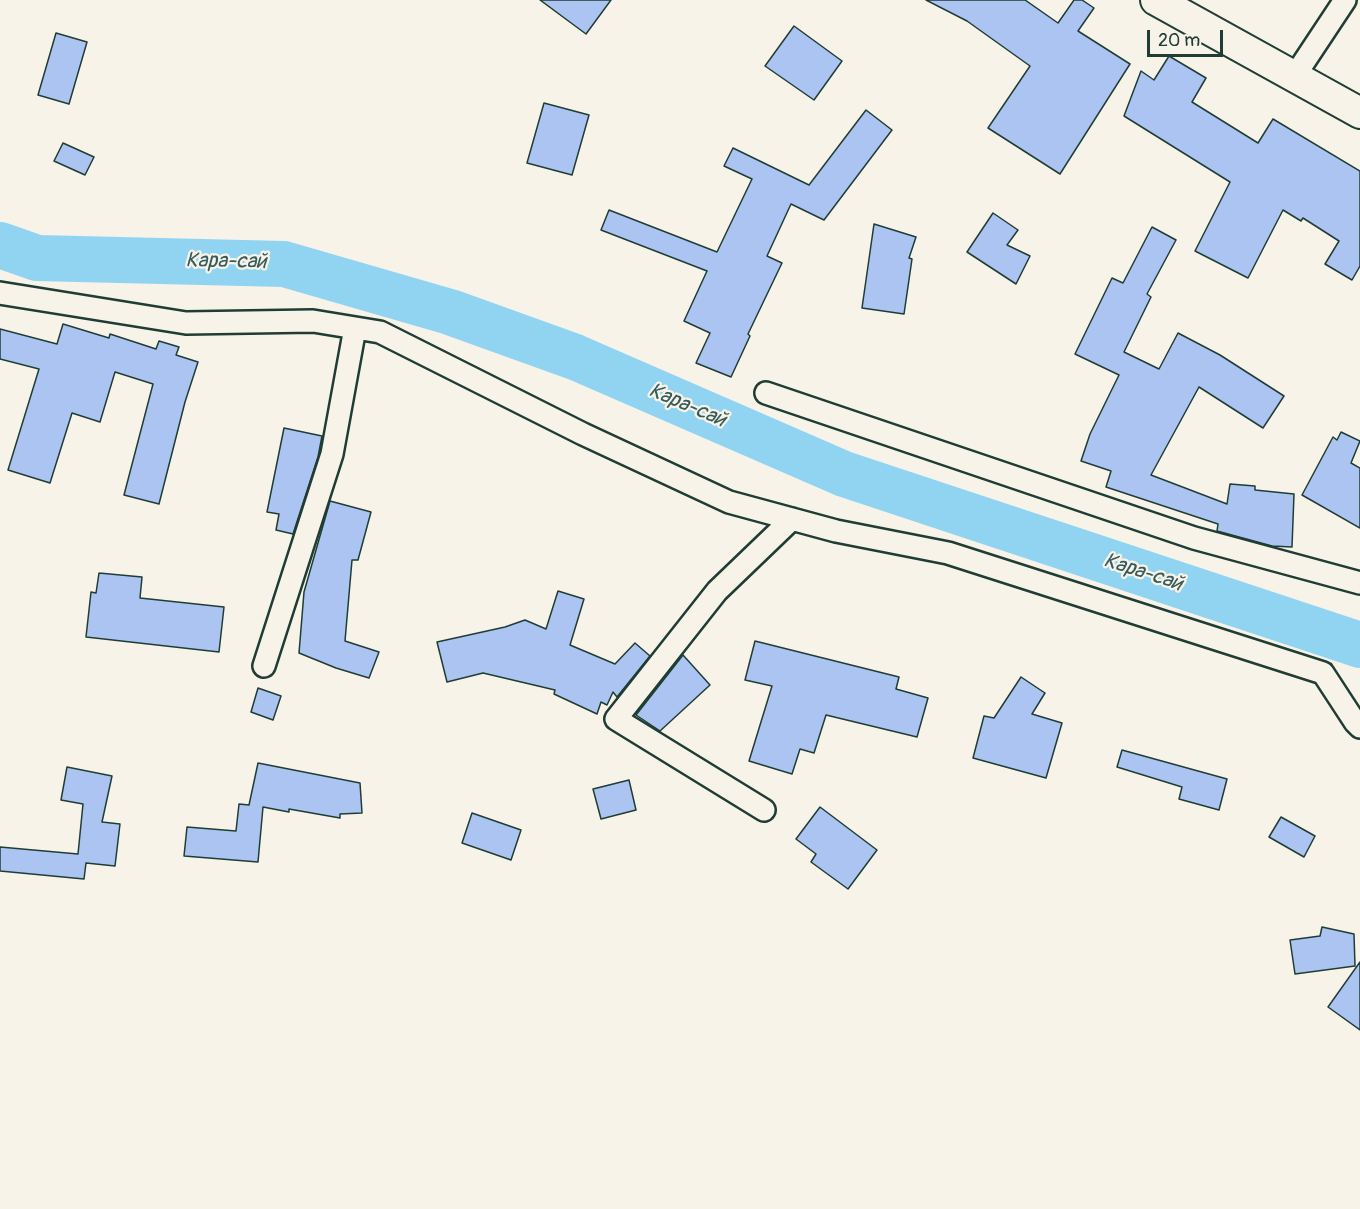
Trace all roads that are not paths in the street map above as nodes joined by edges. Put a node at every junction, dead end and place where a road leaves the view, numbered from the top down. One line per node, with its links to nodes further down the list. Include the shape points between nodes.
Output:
1 (1156, 0): 3 (main road)
2 (1345, 0): 3 (street)
3 (1294, 77): 4 (main road)
4 (1360, 113)
5 (0, 293): 6 (street, via 186,323 313,321)
6 (355, 328): 8 (street, via 380,332 729,502); 10 (street, via 332,454)
7 (766, 393): 9 (street, via 1194,538)
8 (792, 519): 11 (street, via 948,553 1323,674); 12 (street, via 717,591 616,719)
9 (1360, 583)
10 (264, 666)
11 (1360, 727)
12 (764, 810)

